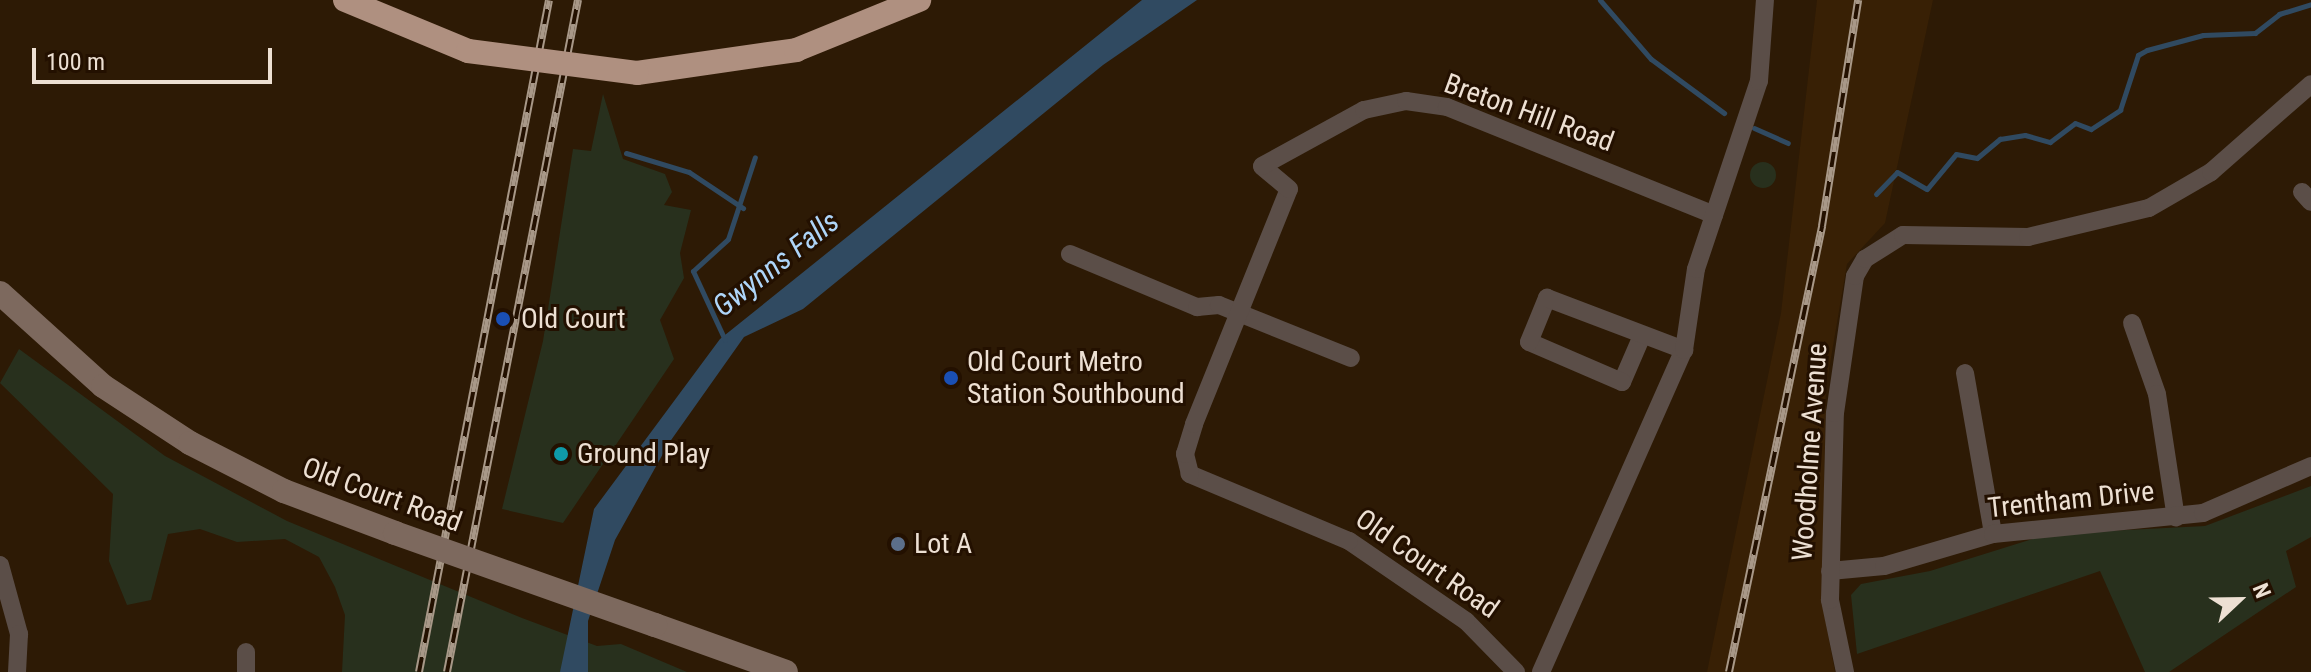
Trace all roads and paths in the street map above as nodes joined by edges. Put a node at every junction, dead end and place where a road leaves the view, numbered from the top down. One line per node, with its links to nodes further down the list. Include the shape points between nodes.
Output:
1 (345, 0): 2 (highway, bridge, via 468,51 637,73 796,50)
2 (919, 0)
3 (1765, 0): 5 (street, via 1759,81)
4 (2311, 84): 18 (street, Woodholme Avenue, via 2239,151 2149,208 2028,237 1903,235 1865,259 1839,372)
5 (1714, 215): 8 (street, Breton Hill Road, via 1447,107 1384,105 1304,137 1262,166 1289,189); 11 (street, via 1696,269)
6 (1070, 254): 8 (street, via 1197,307)
7 (0, 293): 22 (main road, Old Court Road, bridge, via 103,386 190,443 284,491)
8 (1237, 312): 12 (street); 23 (street, Old Court Road, via 1185,454 1190,474 1349,541 1466,621)
9 (2132, 323): 15 (street, via 2157,394)
10 (1641, 338): 10 (street, via 1547,298 1529,342 1622,382); 11 (street)
11 (1684, 350): 24 (street)
12 (1351, 358)
13 (1965, 373): 16 (street)
14 (2311, 466): 15 (street, Trentham Drive, via 2225,508)
15 (2176, 518): 16 (street, Trentham Drive)
16 (1993, 534): 18 (street, Trentham Drive, via 1884,566)
17 (0, 565): 20 (street, via 19,634)
18 (1830, 571): 25 (street, Woodholme Avenue, via 1832,624)
19 (246, 652): 21 (street)
20 (17, 672)
21 (246, 672)
22 (786, 672)
23 (1516, 672)
24 (1541, 672)
25 (1845, 672)

